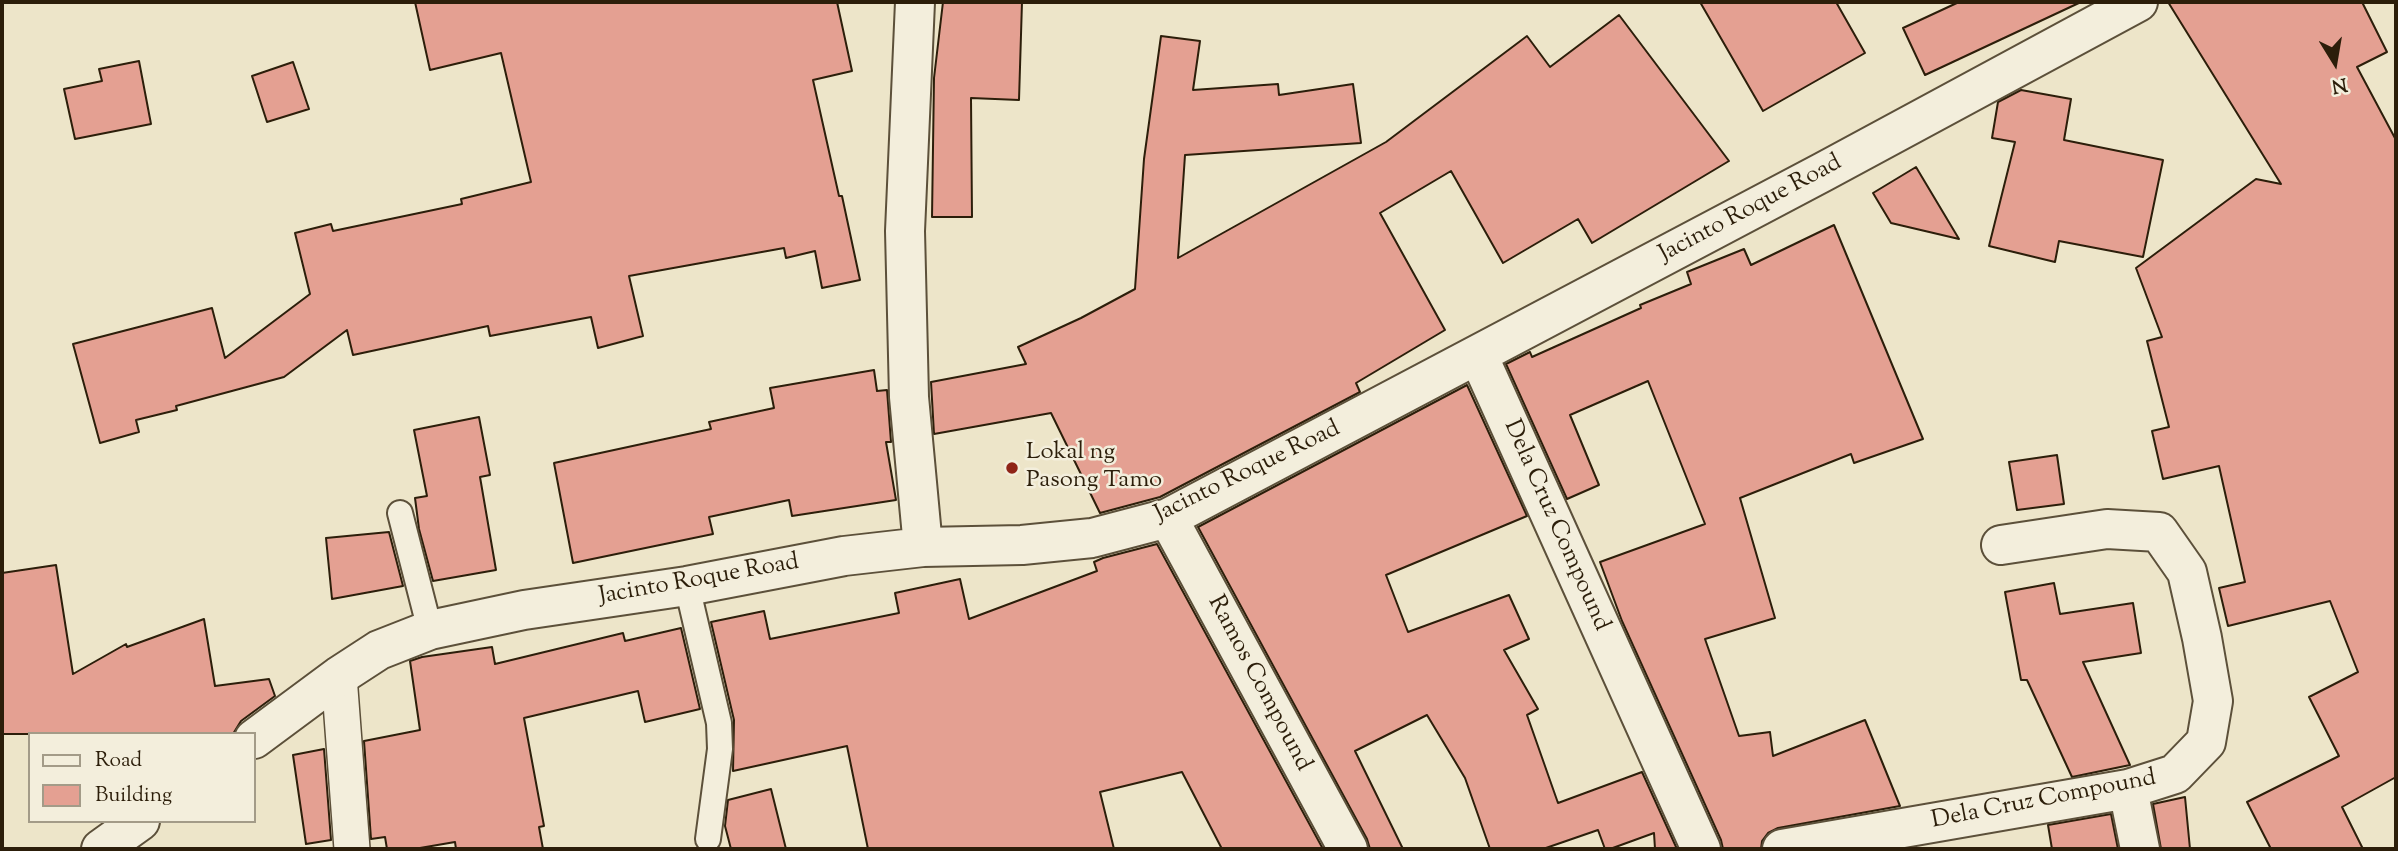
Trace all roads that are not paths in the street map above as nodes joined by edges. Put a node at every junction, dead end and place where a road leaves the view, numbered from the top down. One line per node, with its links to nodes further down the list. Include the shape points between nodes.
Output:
1 (915, 2): 7 (street, via 905,231 909,397)
2 (2138, 2): 3 (street, Jacinto Roque Road)
3 (1478, 355): 5 (street, Jacinto Roque Road); 18 (street, Dela Cruz Compound)
4 (400, 513): 9 (lane)
5 (1168, 518): 7 (street, Jacinto Roque Road, via 1092,538); 17 (street, Ramos Compound)
6 (2001, 545): 12 (street, Dela Cruz Compound, via 2106,529 2159,532 2187,572 2213,701 2206,742 2175,774)
7 (923, 547): 8 (street, Jacinto Roque Road, via 844,556)
8 (687, 586): 9 (street, Jacinto Roque Road); 14 (lane, via 719,723)
9 (430, 629): 10 (street, Jacinto Roque Road, via 379,650)
10 (339, 676): 11 (street, Jacinto Roque Road); 16 (street)
11 (256, 738)
12 (2128, 789): 19 (street, Dela Cruz Compound); 20 (street)
13 (137, 823): 15 (street)
14 (708, 839)
15 (101, 849)
16 (352, 849)
17 (1348, 849)
18 (1701, 849)
19 (1782, 849)
20 (2140, 849)

